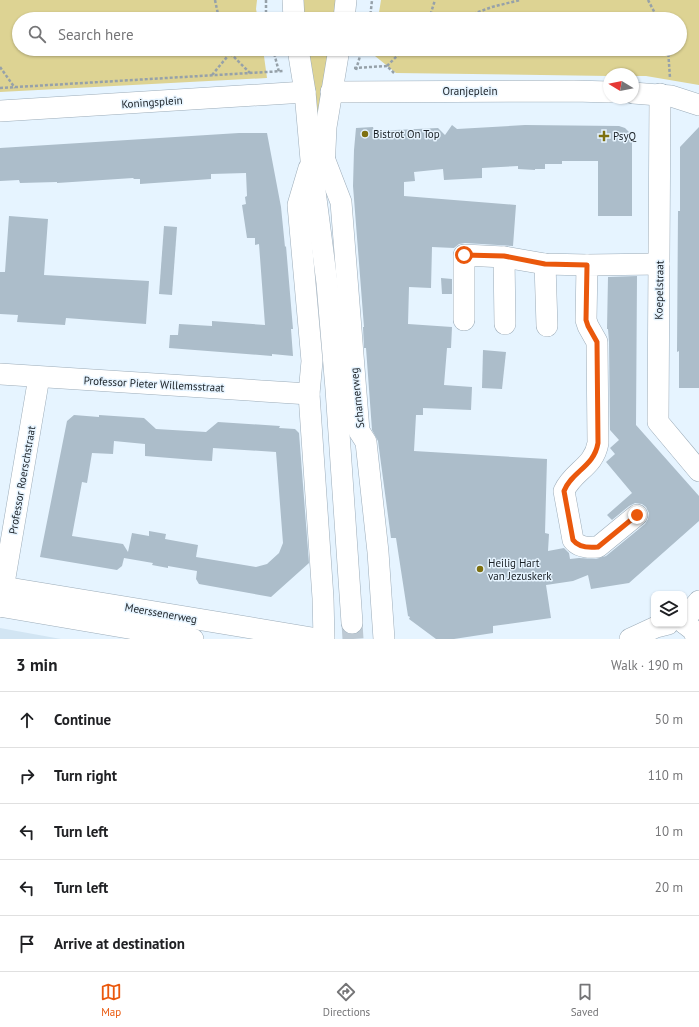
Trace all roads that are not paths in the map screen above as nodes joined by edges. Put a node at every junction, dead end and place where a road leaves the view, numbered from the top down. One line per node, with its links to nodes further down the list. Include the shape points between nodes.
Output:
1 (293, 0): 3 (street)
2 (346, 0): 4 (street)
3 (294, 12)
4 (345, 12)
5 (299, 56): 7 (street, Scharnerweg)
6 (337, 59): 8 (street, Scharnerweg)
7 (305, 92): 13 (street, Koningsplein); 14 (street, Scharnerweg)
8 (331, 92): 9 (street, Oranjeplein); 14 (street, Scharnerweg, via 325,140)
9 (603, 92)
10 (639, 93): 11 (street)
11 (666, 95): 12 (street); 17 (street, Koepelstraat)
12 (699, 104)
13 (9, 111)
14 (318, 159): 24 (street, Scharnerweg, via 298,206 312,362); 30 (street, Scharnerweg); 36 (street, Scharnerweg, via 341,202 359,431 366,442)
15 (504, 256): 16 (street); 19 (street, via 464,255); 20 (street)
16 (545, 264): 18 (street); 21 (street)
17 (659, 264): 18 (street); 25 (street, Koepelstraat, via 658,422)
18 (587, 265): 26 (street, via 586,320 597,342 598,443 594,456 564,491 573,540 578,545 598,547)
19 (464, 320)
20 (505, 324)
21 (547, 326)
22 (0, 374): 23 (street, Professor Pieter Willemsstraat)
23 (40, 377): 24 (street, Professor Pieter Willemsstraat); 27 (street, Professor Roerschstraat)
24 (309, 394): 35 (street, Scharnerweg)
25 (699, 471)
26 (637, 515)
27 (1, 600): 33 (street, Meerssenerweg); 34 (street, Meerssenerweg)
28 (699, 601): 29 (street)
29 (687, 618)
30 (352, 623)
31 (687, 625): 38 (street, via 693,630)
32 (656, 627): 37 (street)
33 (193, 639)
34 (318, 639)
35 (324, 639)
36 (384, 639)
37 (630, 639)
38 (697, 639)

